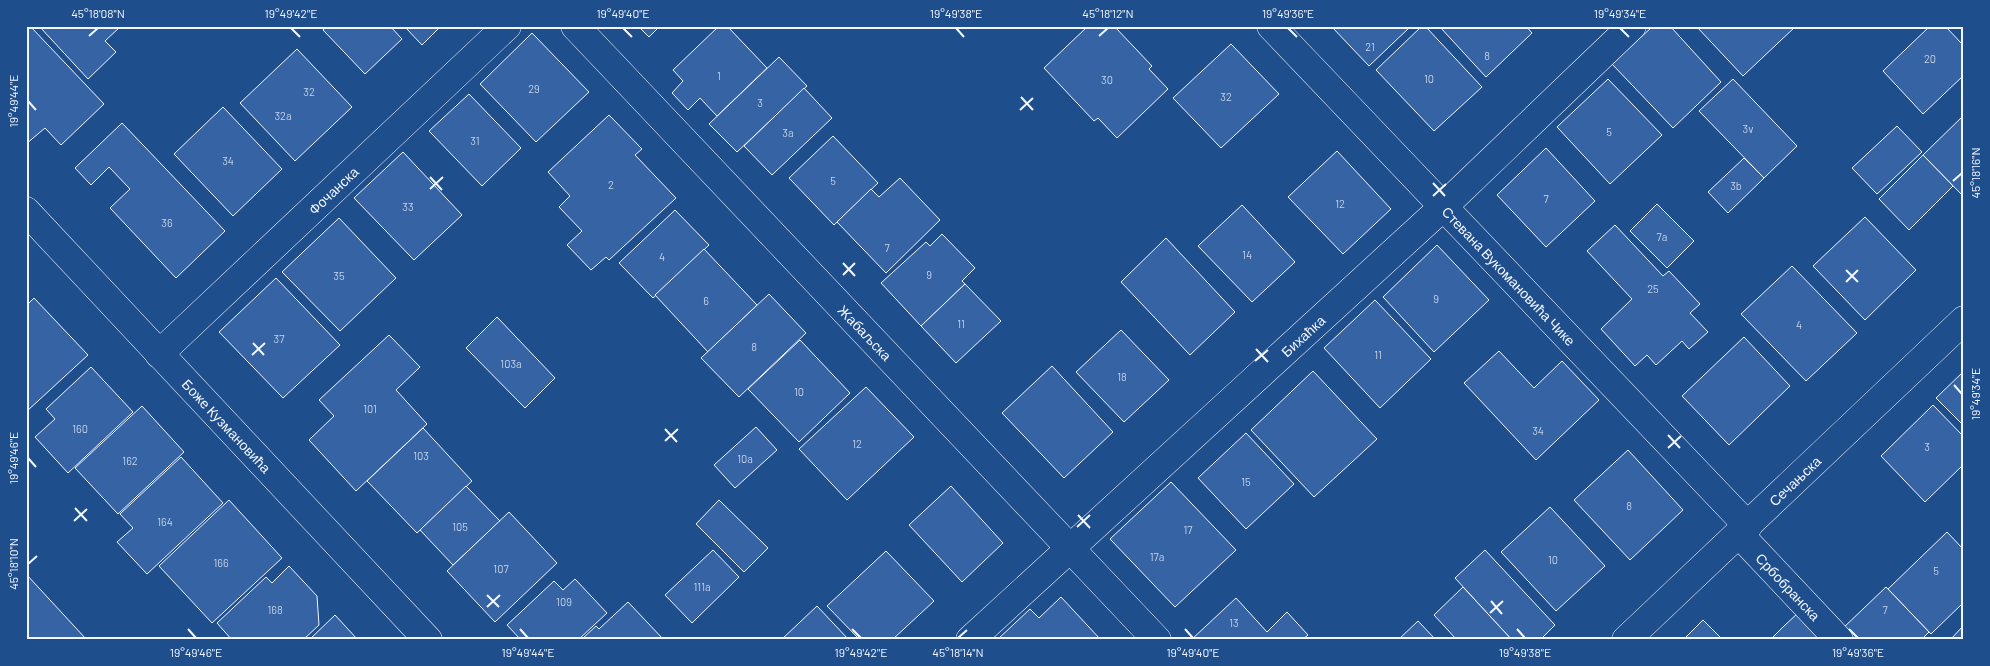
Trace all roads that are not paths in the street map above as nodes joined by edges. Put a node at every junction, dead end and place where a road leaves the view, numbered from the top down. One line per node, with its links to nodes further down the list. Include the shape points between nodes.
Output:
1 (507, 26): 8 (street, Фочанска)
2 (575, 26): 10 (street, Жабаљска)
3 (1271, 26): 5 (street, Стевана Вукомановића Чике)
4 (1632, 26): 5 (street, Бихаћка)
5 (1443, 207): 9 (street, Стевана Вукомановића Чике); 10 (street, Бихаћка)
6 (26, 211): 8 (street, Боже Кузмановића)
7 (1964, 320): 9 (street, Сечањска)
8 (159, 354): 11 (street, Боже Кузмановића)
9 (1743, 530): 14 (street, Сечањска); 15 (street, Србобранска)
10 (1070, 548): 12 (street, Бихаћка); 13 (street, Жабаљска)
11 (428, 640)
12 (970, 640)
13 (1157, 640)
14 (1626, 640)
15 (1839, 640)

